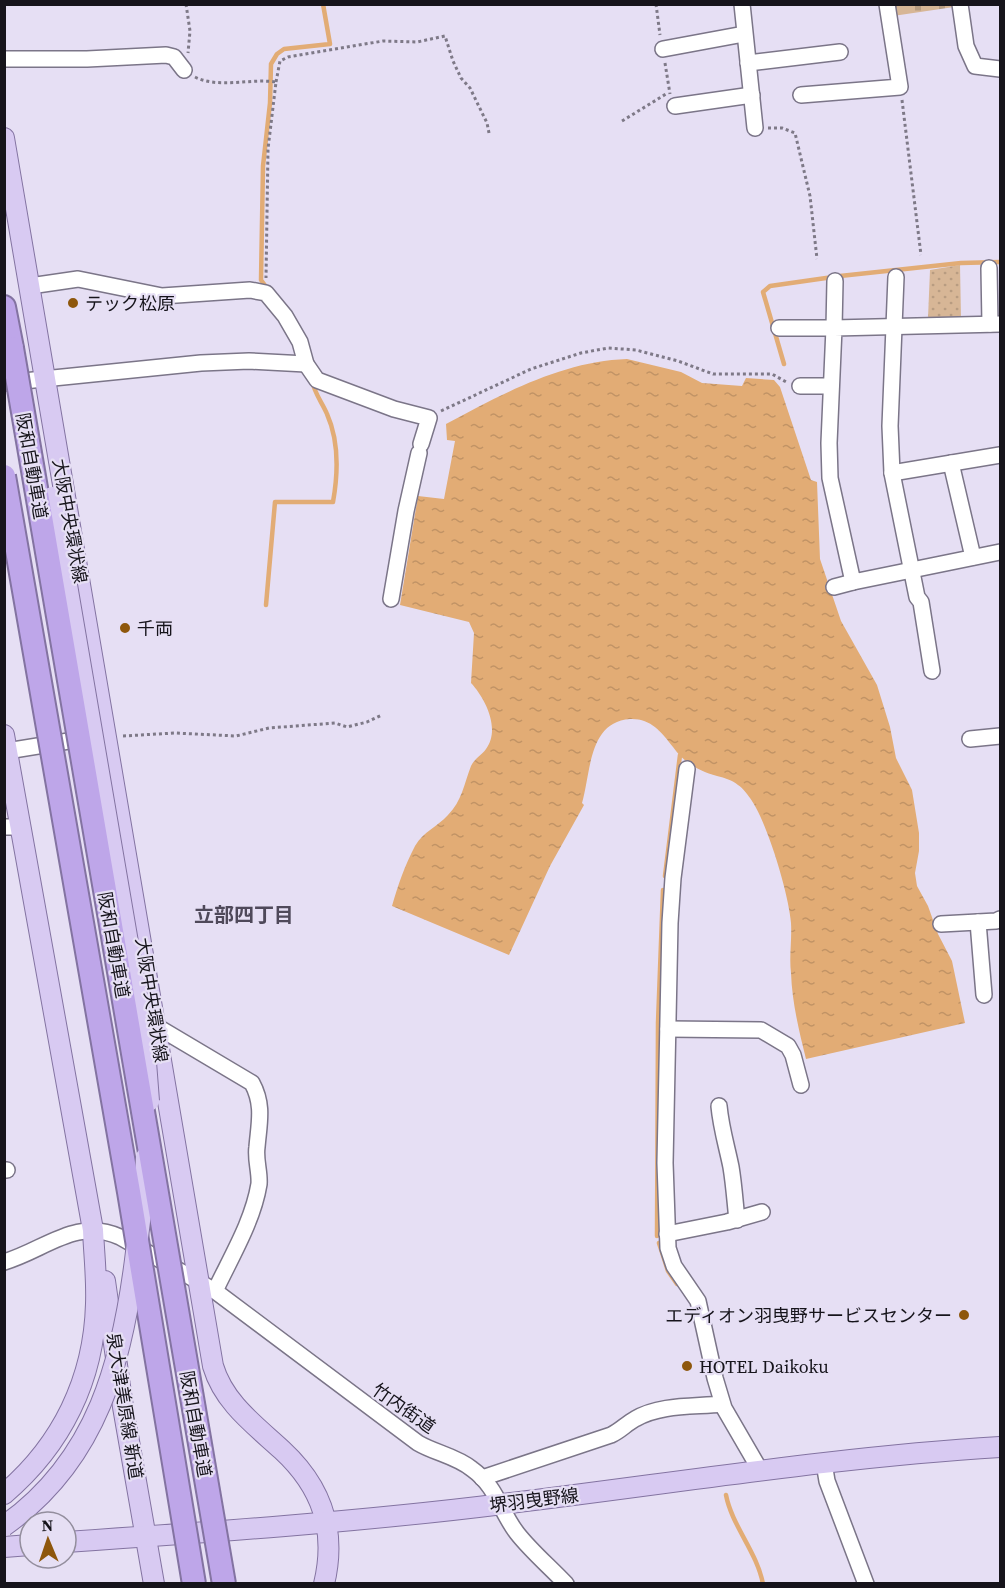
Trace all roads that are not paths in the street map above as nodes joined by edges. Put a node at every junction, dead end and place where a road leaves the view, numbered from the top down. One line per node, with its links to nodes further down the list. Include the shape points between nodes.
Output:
1 (741, 4): 4 (street)
2 (886, 4): 12 (street, via 900,87)
3 (960, 4): 9 (street, via 966,46 975,66)
4 (744, 34): 5 (street); 8 (street)
5 (663, 49)
6 (840, 52): 8 (street)
7 (4, 59): 10 (street, via 166,55 174,57)
8 (748, 63): 11 (street)
9 (1000, 69)
10 (184, 70)
11 (752, 95): 13 (street); 14 (street)
12 (801, 95)
13 (672, 99)
14 (755, 128)
15 (4, 138): 19 (main road, 大阪中央環状線)
16 (989, 268): 21 (street)
17 (896, 277): 22 (street)
18 (835, 281): 24 (street)
19 (30, 286): 25 (street, via 78,279 162,296 250,290 266,293 300,342); 26 (main road, 大阪中央環状線)
20 (4, 307): 75 (highway, 阪和自動車道, bridge)
21 (995, 324): 22 (street)
22 (893, 326): 24 (street); 32 (street)
23 (779, 328): 24 (street)
24 (834, 328): 29 (street)
25 (306, 364): 26 (street, via 201,363); 39 (street, via 317,380 394,409 429,417 406,511)
26 (45, 380): 27 (street); 41 (main road, 大阪中央環状線); 70 (main road, 大阪中央環状線, bridge, via 52,496 144,1036 149,1109 133,1278 108,1389 93,1425 70,1462 49,1488)
27 (4, 383)
28 (800, 386): 29 (street)
29 (831, 386): 37 (street, via 830,478)
30 (1000, 455): 31 (street)
31 (951, 463): 32 (street); 35 (street)
32 (892, 473): 36 (street)
33 (4, 476): 74 (highway, 阪和自動車道, bridge)
34 (1000, 552): 35 (street)
35 (973, 557): 36 (street)
36 (912, 569): 37 (street); 40 (street)
37 (853, 582): 38 (street)
38 (834, 587)
39 (391, 599)
40 (932, 671)
41 (114, 735): 44 (street); 51 (main road, 大阪中央環状線)
42 (1000, 736): 43 (street)
43 (970, 739)
44 (6, 743): 46 (main road)
45 (687, 770): 52 (street, via 672,884)
46 (12, 827): 57 (main road)
47 (1000, 919): 48 (street)
48 (978, 922): 49 (street); 50 (street, via 975,976)
49 (941, 924)
50 (984, 995)
51 (156, 1026): 60 (main road, 大阪中央環状線); 61 (street, via 252,1083 259,1095 259,1181 254,1208)
52 (668, 1029): 53 (street, via 761,1030 788,1046); 58 (street)
53 (801, 1085)
54 (719, 1106): 56 (street)
55 (762, 1212): 56 (street)
56 (737, 1220): 58 (street)
57 (93, 1230): 59 (street, via 70,1233); 60 (street, 竹内街道, via 120,1237); 67 (main road, via 95,1320 80,1392 50,1446); 71 (main road, 泉大津美原線 新道, via 112,1321)
58 (667, 1234): 62 (street, via 674,1266 700,1307)
59 (4, 1262)
60 (198, 1281): 61 (street, 竹内街道); 69 (main road, 大阪中央環状線, via 213,1365 224,1390 247,1420 302,1471 317,1492)
61 (215, 1292): 66 (street, 竹内街道, via 418,1443 451,1456)
62 (723, 1404): 65 (street); 66 (street, via 651,1412 611,1435)
63 (1000, 1447): 64 (main road, 堺羽曳野線)
64 (824, 1463): 65 (main road, 堺羽曳野線); 78 (street)
65 (760, 1470): 68 (main road, 堺羽曳野線)
66 (482, 1478): 68 (street, 竹内街道)
67 (4, 1494)
68 (502, 1505): 69 (main road, 堺羽曳野線); 77 (street, 竹内街道, via 517,1533)
69 (327, 1522): 71 (main road, 堺羽曳野線); 76 (main road, 大阪中央環状線, via 329,1554)
70 (4, 1526)
71 (146, 1537): 72 (main road, 堺羽曳野線); 73 (main road, 泉大津美原線 新道)
72 (78, 1541)
73 (154, 1584)
74 (194, 1584)
75 (224, 1584)
76 (324, 1584)
77 (566, 1584)
78 (866, 1584)

